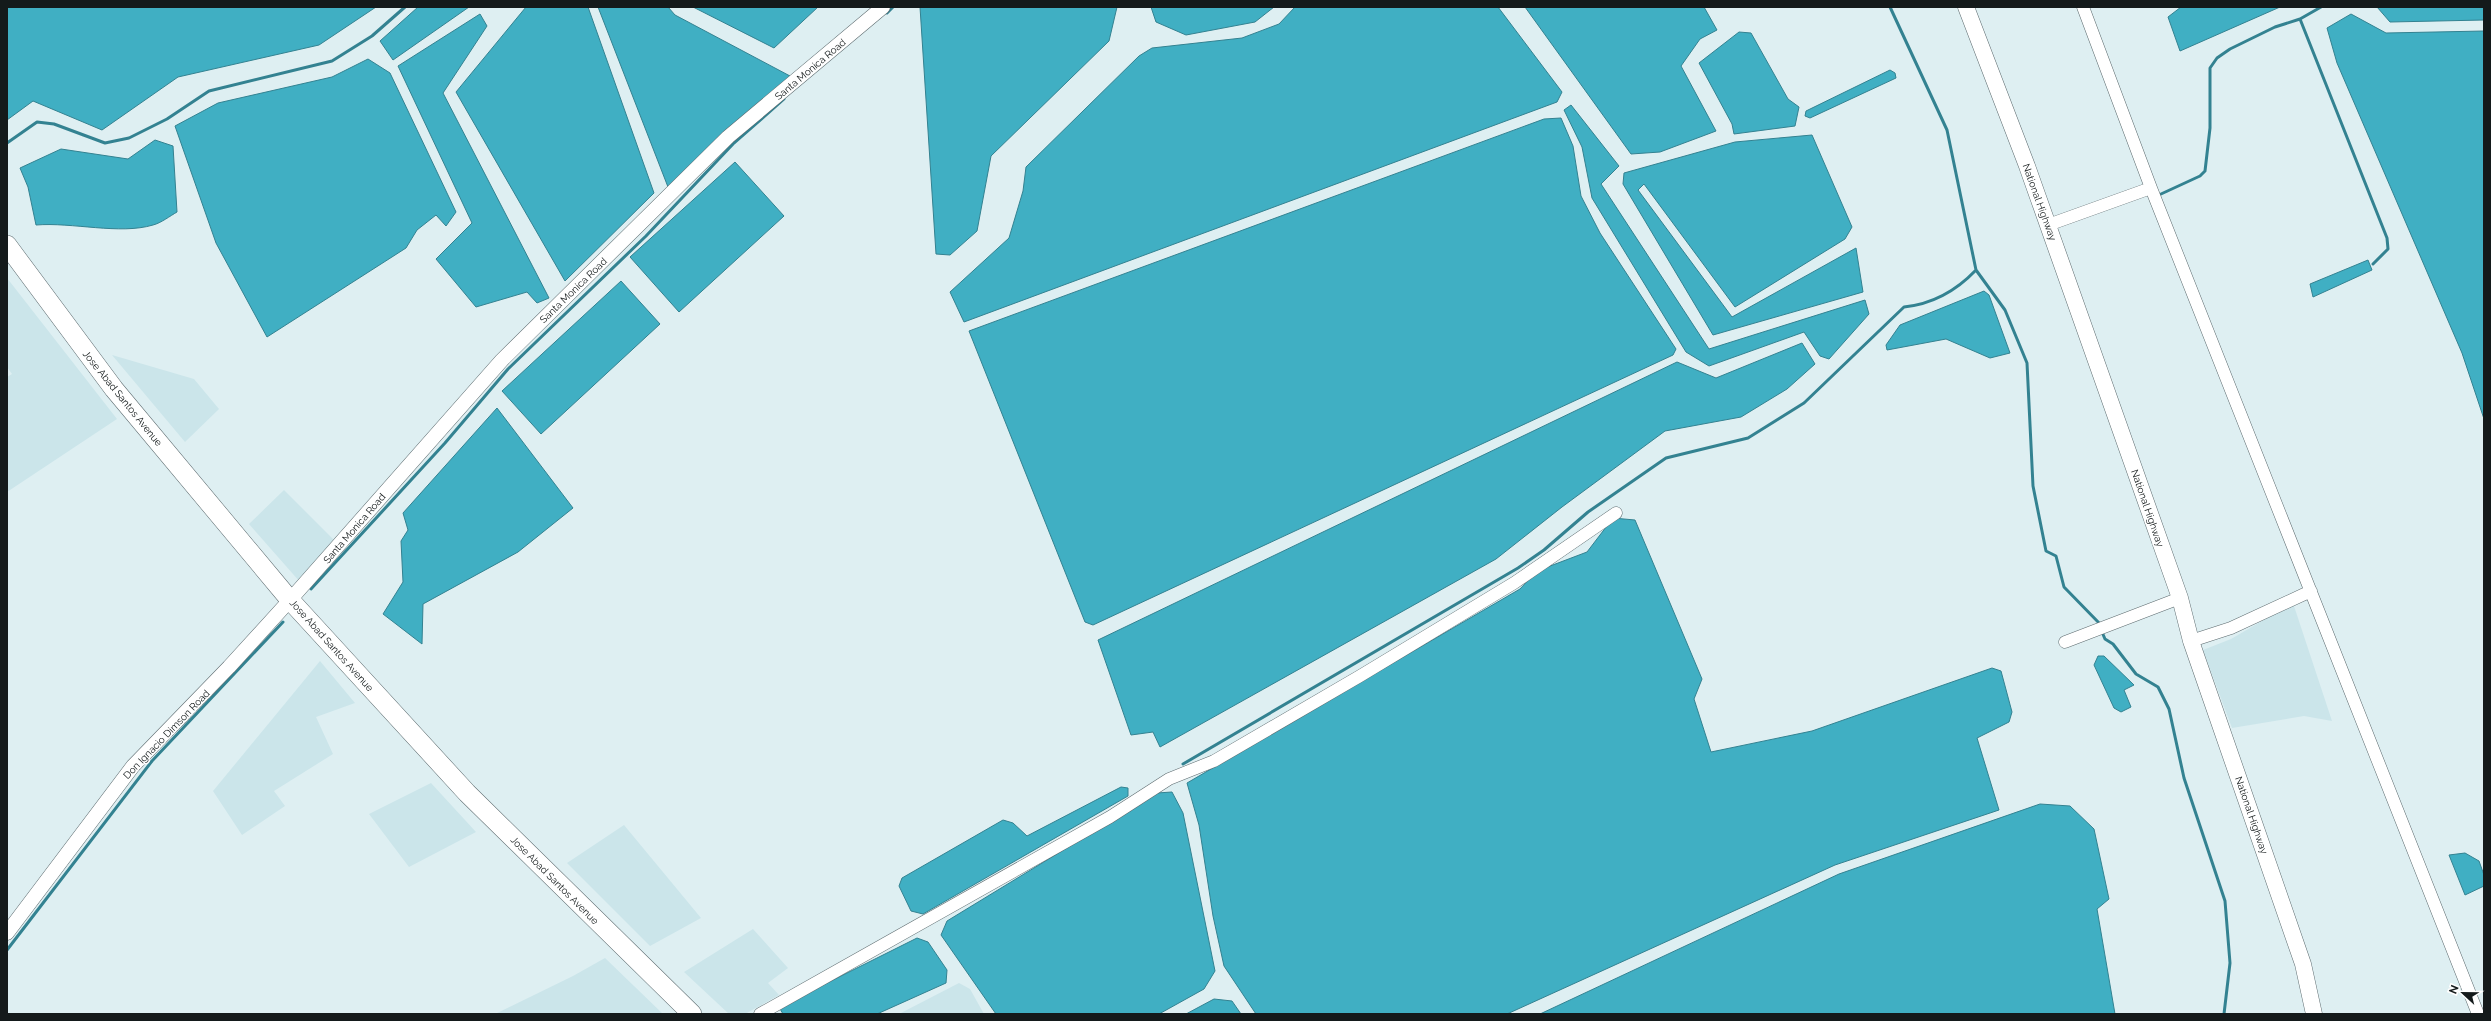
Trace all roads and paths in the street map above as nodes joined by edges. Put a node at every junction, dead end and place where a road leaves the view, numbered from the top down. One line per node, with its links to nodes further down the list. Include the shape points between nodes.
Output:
1 (883, 7): 10 (street, Santa Monica Road, via 728,137 559,302 502,360)
2 (1966, 7): 5 (main road, National Highway)
3 (2083, 7): 4 (street)
4 (2151, 188): 5 (street); 8 (street)
5 (2048, 225): 9 (main road, National Highway)
6 (7, 245): 10 (highway, Jose Abad Santos Avenue, via 114,389)
7 (1616, 513): 15 (street, via 1514,583 1214,761 1169,779 1110,817)
8 (2311, 591): 11 (street, via 2231,628); 17 (street)
9 (2180, 598): 11 (main road, National Highway); 12 (street)
10 (290, 600): 13 (street, Don Ignacio Dimson Road, via 132,766); 14 (highway, Jose Abad Santos Avenue, via 467,793)
11 (2191, 641): 16 (main road, National Highway, via 2303,964)
12 (2065, 642)
13 (7, 933)
14 (692, 1014)
15 (760, 1014)
16 (2314, 1014)
17 (2478, 1014)

